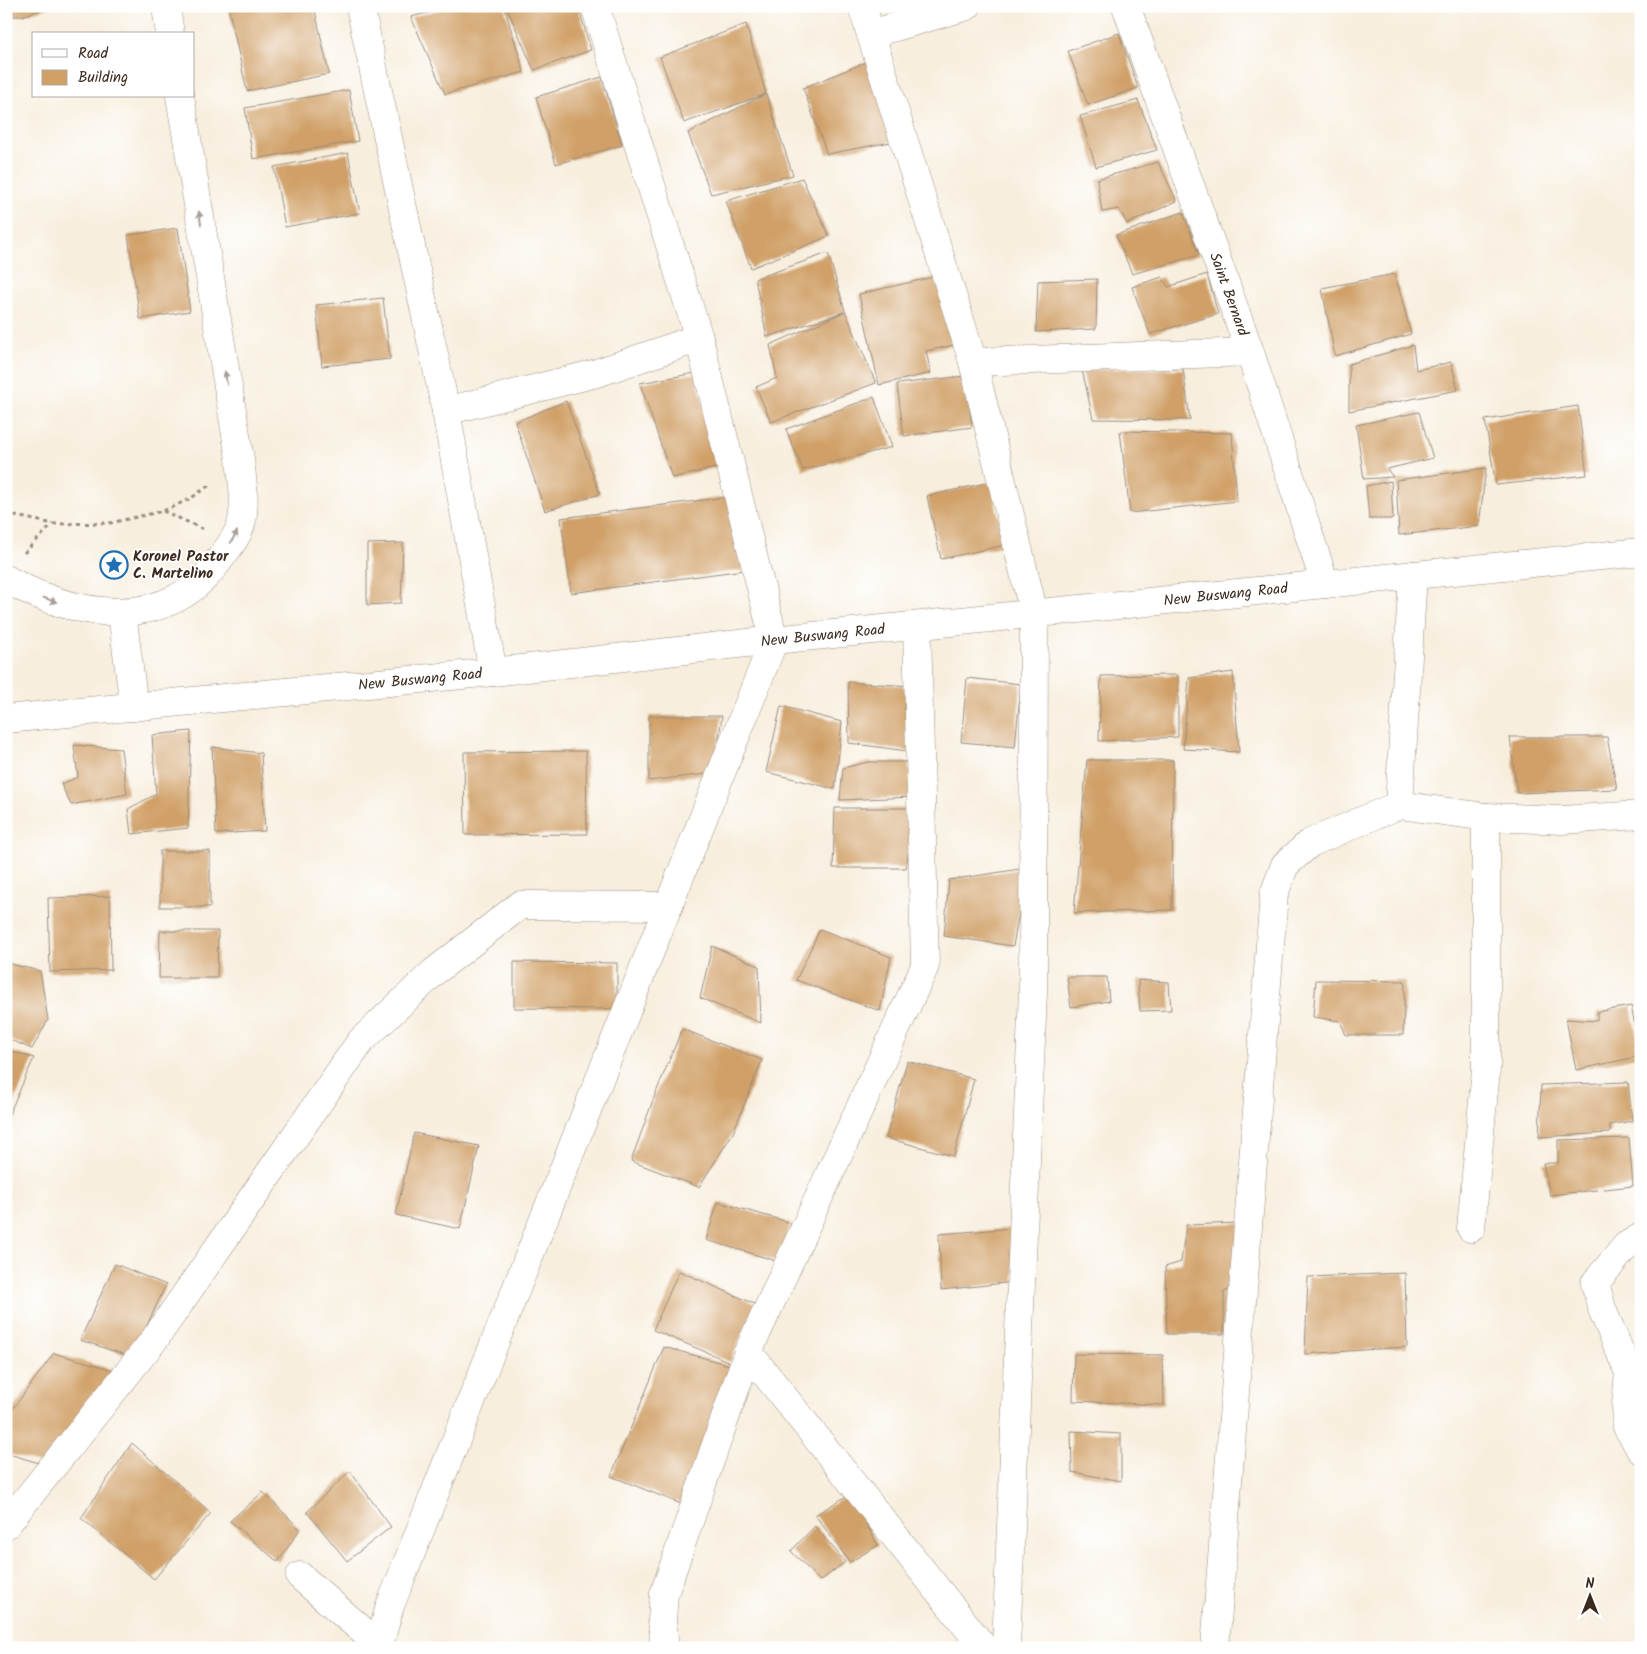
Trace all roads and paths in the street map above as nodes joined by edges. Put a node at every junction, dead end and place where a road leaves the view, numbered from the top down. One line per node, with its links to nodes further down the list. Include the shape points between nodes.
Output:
1 (360, 6): 13 (street)
2 (595, 6): 10 (street)
3 (862, 6): 8 (street)
4 (967, 6): 8 (street)
5 (1126, 6): 11 (street, Saint Bernard)
6 (166, 7): 7 (street)
7 (170, 32)
8 (871, 34): 12 (street)
9 (180, 98): 14 (street, one-way to 9)
10 (699, 338): 13 (street, via 598,372); 26 (street)
11 (1250, 352): 12 (street); 22 (street, Saint Bernard)
12 (973, 362): 24 (street)
13 (446, 411): 27 (street)
14 (240, 459): 15 (path, via 190,499); 18 (street, one-way to 14, via 242,522 244,496)
15 (163, 511): 17 (path, via 110,523); 18 (path)
16 (6, 514): 17 (path)
17 (54, 524): 20 (path)
18 (232, 543): 23 (street, via 212,570 189,591 158,606)
19 (1641, 552): 21 (street, New Buswang Road)
20 (13, 568): 23 (street, one-way to 23, via 32,593 65,605)
21 (1412, 575): 22 (street, New Buswang Road); 30 (street)
22 (1325, 584): 24 (street, New Buswang Road)
23 (122, 613): 28 (street)
24 (1034, 614): 25 (street, New Buswang Road); 43 (street, via 1033,991)
25 (916, 626): 26 (street, New Buswang Road); 36 (street, via 925,966)
26 (774, 640): 27 (street, New Buswang Road); 33 (street)
27 (493, 672): 28 (street, New Buswang Road)
28 (134, 707): 29 (street, New Buswang Road)
29 (6, 719)
30 (1400, 806): 32 (street); 44 (street, via 1310,843 1285,865 1274,894)
31 (1641, 815): 32 (street, via 1562,820)
32 (1486, 817): 34 (street, via 1486,1069)
33 (669, 906): 38 (street, via 520,905 434,972 361,1040 154,1340); 40 (street, via 394,1597)
34 (1471, 1228)
35 (1641, 1237): 37 (street, via 1626,1246 1595,1283 1602,1309 1629,1373 1627,1427)
36 (748, 1352): 41 (street, via 664,1594); 42 (street)
37 (1641, 1450)
38 (6, 1525)
39 (300, 1576): 40 (street)
40 (379, 1646)
41 (665, 1648)
42 (984, 1648)
43 (1006, 1648)
44 (1215, 1648)

